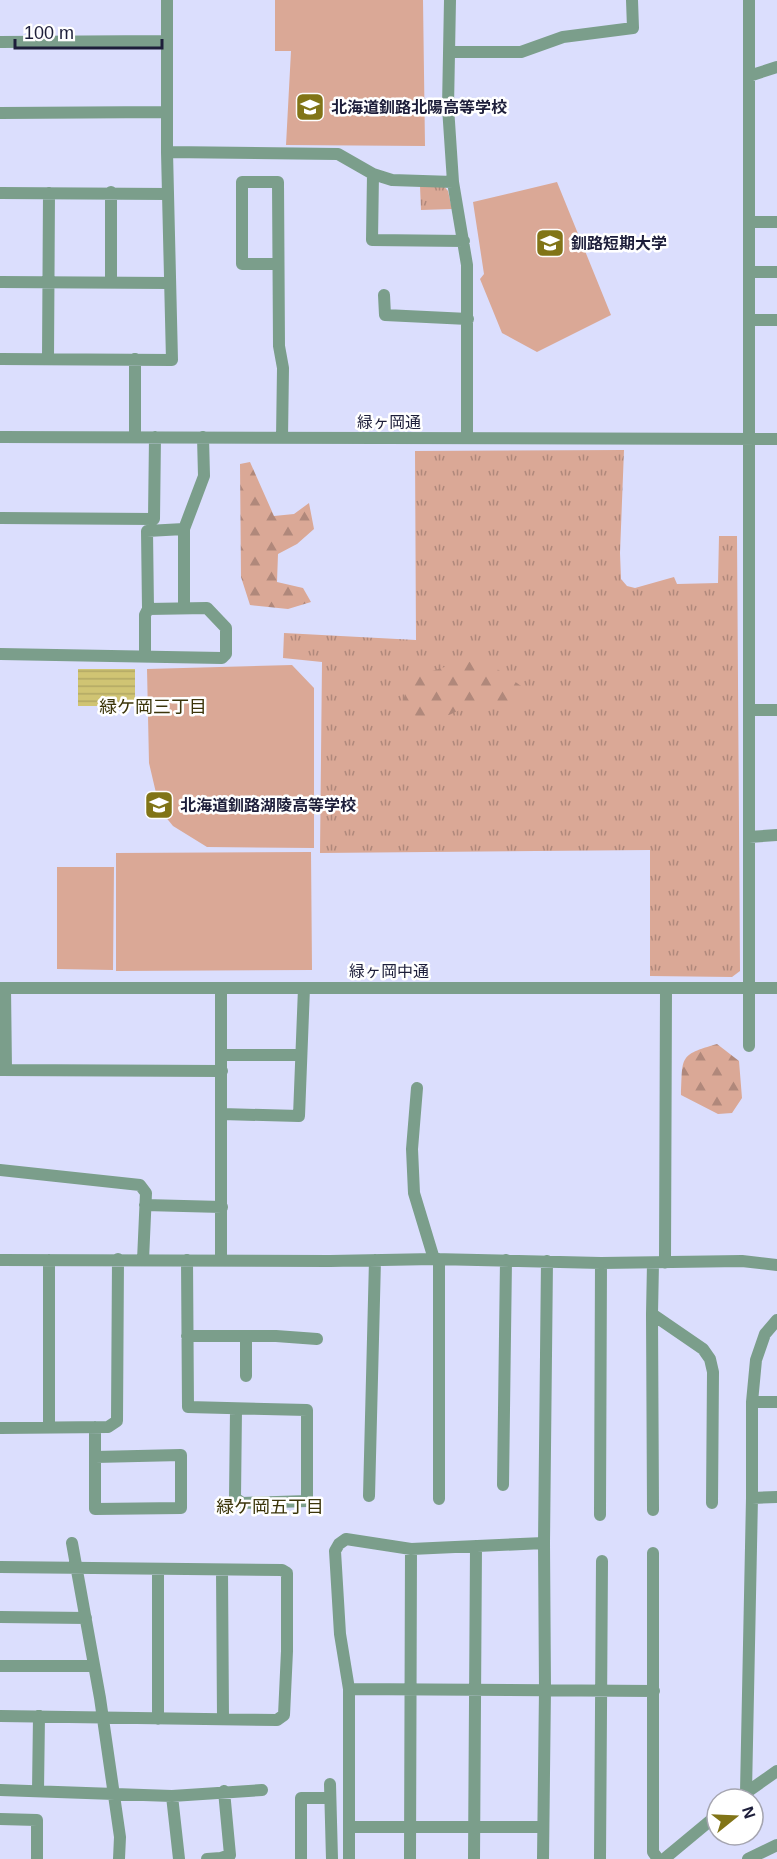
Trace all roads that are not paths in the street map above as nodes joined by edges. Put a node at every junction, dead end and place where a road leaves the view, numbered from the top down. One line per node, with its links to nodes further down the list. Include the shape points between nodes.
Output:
1 (167, 0): 5 (street)
2 (450, 0): 7 (street)
3 (632, 0): 7 (street, via 633,28 562,37 521,52)
4 (749, 0): 9 (street)
5 (167, 41): 6 (street); 10 (street)
6 (0, 42)
7 (449, 52): 14 (street)
8 (777, 67): 9 (street)
9 (749, 76): 19 (street)
10 (166, 112): 11 (street); 12 (street)
11 (0, 113)
12 (167, 152): 13 (street, via 338,154); 18 (street)
13 (373, 174): 14 (street, via 392,180); 21 (street, via 372,240)
14 (453, 182): 21 (street)
15 (111, 192): 17 (street); 18 (street); 27 (street)
16 (0, 193): 17 (street)
17 (49, 193): 26 (street)
18 (168, 194): 28 (street)
19 (749, 222): 20 (street); 23 (street)
20 (777, 222)
21 (464, 241): 30 (street)
22 (278, 264): 22 (street, via 242,264 242,182 278,182); 40 (street)
23 (749, 272): 24 (street); 31 (street)
24 (777, 272)
25 (0, 282): 26 (street)
26 (49, 283): 27 (street); 34 (street)
27 (111, 283): 28 (street)
28 (169, 283): 35 (street, via 172,360)
29 (384, 295): 30 (street, via 385,315)
30 (468, 319): 41 (street)
31 (749, 320): 32 (street); 42 (street)
32 (777, 320)
33 (0, 358): 34 (street)
34 (48, 359): 35 (street)
35 (135, 359): 37 (street)
36 (0, 437): 37 (street, 緑ヶ岡通)
37 (135, 437): 38 (street, 緑ヶ岡通)
38 (155, 437): 39 (street, 緑ヶ岡通); 44 (street, via 154,519)
39 (203, 437): 40 (street, 緑ヶ岡通); 45 (street, via 204,476)
40 (282, 438): 41 (street, 緑ヶ岡通)
41 (467, 438): 42 (street, 緑ヶ岡通)
42 (749, 439): 43 (street, 緑ヶ岡通); 50 (street)
43 (777, 439)
44 (0, 518)
45 (184, 530): 46 (street); 47 (street, via 147,531)
46 (184, 608): 47 (street); 49 (street, via 207,608 225,628 226,654)
47 (148, 609): 49 (street)
48 (0, 654): 49 (street)
49 (145, 656)
50 (749, 710): 51 (street); 53 (street)
51 (777, 710)
52 (777, 835): 53 (street)
53 (749, 837): 58 (street)
54 (304, 987): 56 (street, 緑ヶ岡中通); 57 (street, 緑ヶ岡中通); 62 (street)
55 (2, 988): 56 (street, 緑ヶ岡中通); 63 (street)
56 (221, 988): 61 (street)
57 (666, 988): 58 (street, 緑ヶ岡中通); 81 (street)
58 (748, 988): 59 (street, 緑ヶ岡中通); 60 (street)
59 (777, 988)
60 (749, 1046)
61 (221, 1055): 62 (street); 64 (street)
62 (302, 1055): 66 (street, via 299,1116)
63 (3, 1070): 64 (street)
64 (222, 1071): 66 (street)
65 (417, 1088): 72 (street, via 412,1149 414,1193)
66 (222, 1114): 69 (street)
67 (0, 1170): 68 (street, via 140,1185 146,1193)
68 (145, 1205): 69 (street); 75 (street)
69 (222, 1207): 71 (street)
70 (118, 1259): 74 (street); 75 (street); 94 (street, via 117,1421)
71 (222, 1259): 76 (street); 77 (street)
72 (437, 1259): 77 (street); 78 (street); 100 (street)
73 (0, 1260): 74 (street)
74 (49, 1260): 93 (street)
75 (143, 1260): 76 (street)
76 (187, 1260): 85 (street)
77 (375, 1260): 97 (street)
78 (506, 1260): 79 (street); 96 (street)
79 (547, 1261): 80 (street); 105 (street)
80 (601, 1263): 81 (street); 103 (street)
81 (659, 1263): 82 (street, via 742,1261); 83 (street)
82 (777, 1265)
83 (652, 1314): 101 (street, via 703,1349 710,1359); 102 (street)
84 (777, 1320): 89 (street, via 765,1334 756,1360)
85 (187, 1336): 86 (street); 91 (street, via 188,1407)
86 (246, 1336): 87 (street); 88 (street)
87 (317, 1339)
88 (246, 1376)
89 (752, 1402): 90 (street); 99 (street)
90 (777, 1402)
91 (236, 1409): 91 (street, via 235,1498 242,1503 307,1501 307,1410)
92 (0, 1428): 93 (street)
93 (49, 1428): 94 (street)
94 (95, 1428): 95 (street)
95 (95, 1457): 95 (street, via 95,1509 181,1508 181,1455)
96 (503, 1485)
97 (369, 1496)
98 (777, 1497): 99 (street)
99 (752, 1498): 131 (street)
100 (439, 1499)
101 (712, 1503)
102 (653, 1510)
103 (600, 1515)
104 (72, 1543): 111 (street)
105 (544, 1543): 106 (street); 121 (street)
106 (476, 1546): 107 (street); 120 (street)
107 (411, 1549): 118 (street); 119 (street, via 346,1539 335,1551 340,1634)
108 (652, 1552): 123 (street)
109 (602, 1561): 122 (street)
110 (0, 1567): 111 (street)
111 (77, 1569): 112 (street); 115 (street)
112 (158, 1570): 113 (street); 127 (street)
113 (222, 1570): 128 (street); 128 (street, via 286,1573 287,1651 284,1715 277,1720)
114 (0, 1617): 115 (street)
115 (86, 1618): 117 (street)
116 (0, 1666): 117 (street)
117 (94, 1666): 126 (street)
118 (410, 1688): 119 (street); 120 (street); 144 (street)
119 (349, 1689): 143 (street)
120 (475, 1689): 121 (street); 142 (street)
121 (545, 1689): 122 (street); 145 (street)
122 (601, 1690): 123 (street); 157 (street)
123 (654, 1691): 158 (street, via 653,1852)
124 (0, 1716): 125 (street)
125 (39, 1716): 126 (street); 135 (street)
126 (103, 1719): 127 (street); 137 (street)
127 (158, 1719): 128 (street)
128 (223, 1719)
129 (777, 1771): 132 (street)
130 (330, 1784): 139 (street)
131 (742, 1787)
132 (755, 1787)
133 (262, 1790): 136 (street)
134 (0, 1791): 135 (street)
135 (38, 1791): 137 (street)
136 (224, 1791): 138 (street); 150 (street, via 230,1855)
137 (113, 1795): 138 (street); 148 (street, via 120,1837)
138 (172, 1796): 149 (street)
139 (330, 1798): 151 (street, via 300,1798); 152 (street)
140 (0, 1819): 147 (street, via 37,1820)
141 (705, 1825): 159 (street)
142 (474, 1826): 144 (street); 145 (street); 155 (street)
143 (349, 1827): 144 (street); 153 (street)
144 (410, 1827): 154 (street)
145 (543, 1827): 156 (street)
146 (777, 1845): 160 (street)
147 (37, 1859)
148 (119, 1859)
149 (179, 1859)
150 (207, 1859)
151 (301, 1859)
152 (332, 1859)
153 (349, 1859)
154 (410, 1859)
155 (474, 1859)
156 (543, 1859)
157 (600, 1859)
158 (658, 1859)
159 (664, 1859)
160 (748, 1859)

